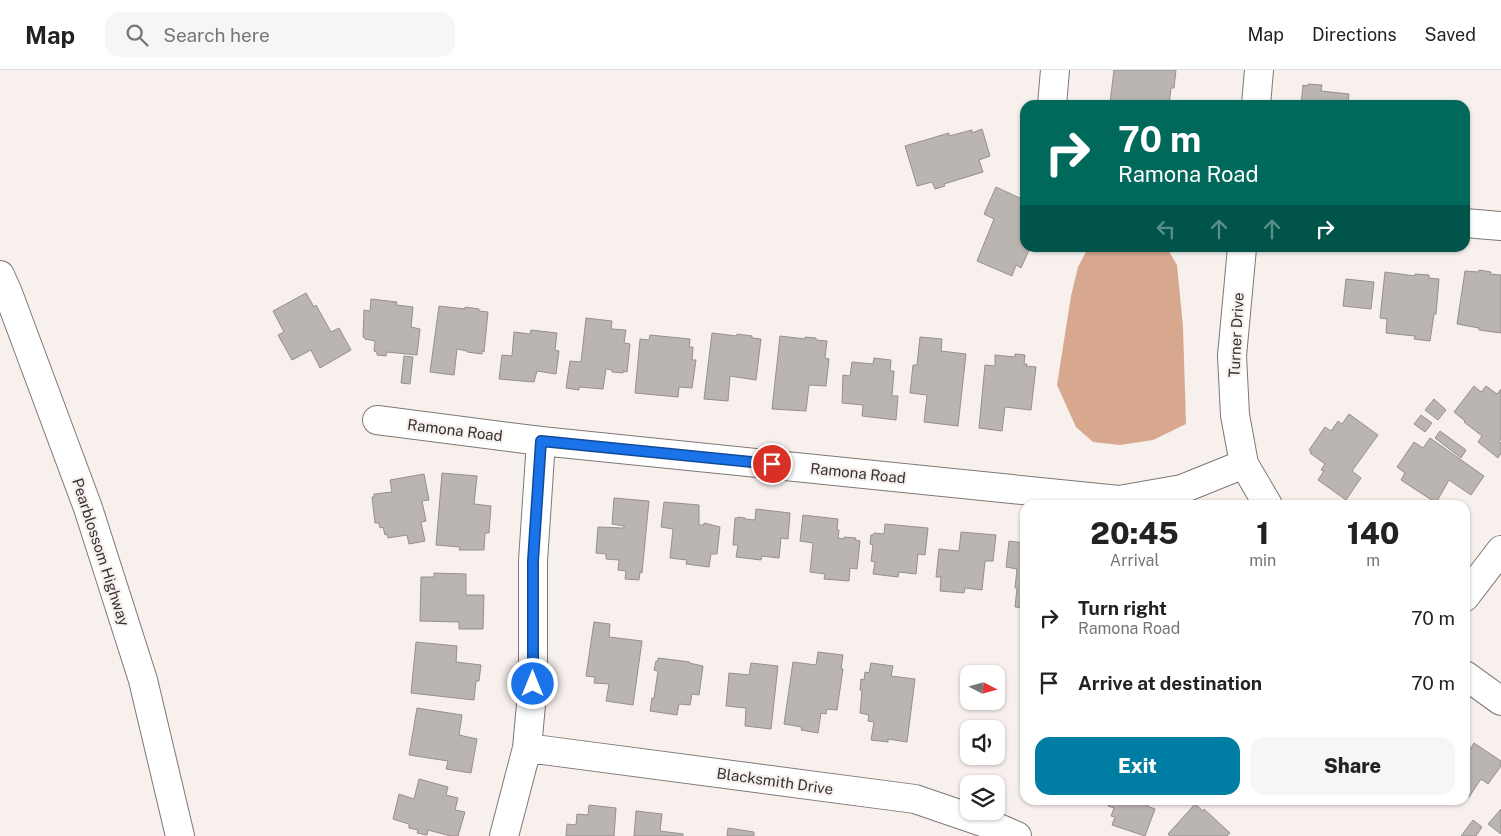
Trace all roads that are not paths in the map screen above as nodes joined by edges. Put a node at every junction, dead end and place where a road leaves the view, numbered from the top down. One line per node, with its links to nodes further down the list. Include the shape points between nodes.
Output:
1 (1055, 70): 3 (street)
2 (1259, 70): 4 (street)
3 (1052, 100)
4 (1256, 100)
5 (1470, 223): 6 (street)
6 (1501, 226)
7 (1242, 252): 11 (street, Turner Drive, via 1232,356 1234,415)
8 (0, 275): 18 (street, Pearblossom Highway, via 88,508 143,680)
9 (377, 420): 10 (street, Ramona Road)
10 (541, 441): 11 (street, Ramona Road, via 1119,500 1182,489); 17 (street, via 533,561 533,684)
11 (1244, 464): 12 (street, Turner Drive)
12 (1265, 500)
13 (1501, 550): 14 (street)
14 (1470, 590)
15 (1470, 679): 16 (street)
16 (1501, 701)
17 (527, 748): 19 (street); 20 (street, Blacksmith Drive, via 915,800)
18 (180, 836)
19 (504, 836)
20 (1017, 836)

